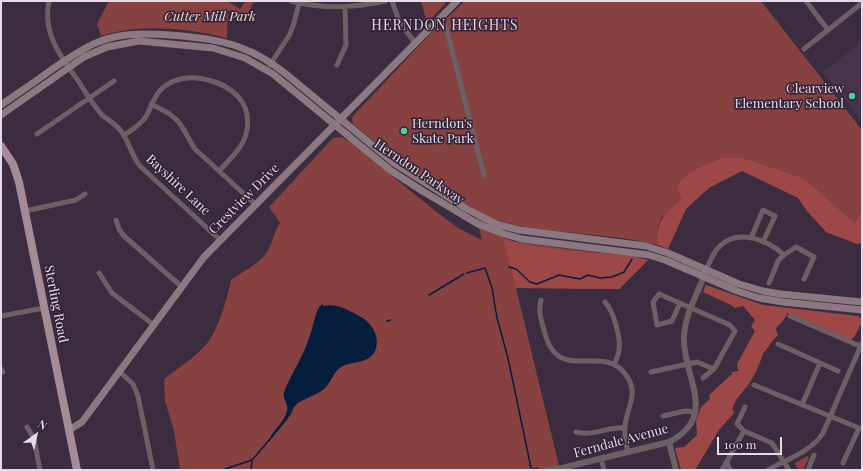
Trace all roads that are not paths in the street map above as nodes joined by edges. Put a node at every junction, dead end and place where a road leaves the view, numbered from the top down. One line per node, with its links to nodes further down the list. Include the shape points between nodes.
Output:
1 (49, 1): 15 (street, Bayshire Lane, via 49,32 55,48)
2 (291, 1): 7 (street)
3 (385, 1): 9 (street)
4 (392, 1): 12 (street, via 399,21)
5 (457, 1): 10 (main road, Crestview Drive)
6 (806, 1): 11 (street)
7 (299, 3): 9 (street); 14 (street, via 290,34)
8 (862, 3): 11 (street)
9 (345, 7): 16 (street, via 346,46)
10 (440, 18): 12 (main road, Crestview Drive); 28 (street, via 446,26)
11 (828, 30): 13 (street)
12 (416, 43): 23 (main road, Crestview Drive)
13 (804, 49)
14 (271, 63): 15 (main road, Herndon Parkway, via 248,50 206,38 138,33 114,36 98,42 83,49); 17 (street); 23 (main road, Herndon Parkway)
15 (66, 64): 17 (main road, Herndon Parkway, via 101,49 140,41 222,49); 19 (street, Bayshire Lane); 21 (main road, Herndon Parkway); 22 (main road, Herndon Parkway)
16 (337, 66)
17 (267, 69): 23 (main road, Herndon Parkway)
18 (114, 81): 19 (street)
19 (89, 98): 24 (street); 25 (street, Bayshire Lane)
20 (152, 104): 25 (street, via 139,124); 27 (street, via 174,116 195,149); 27 (street, via 163,87 182,78 219,83 236,94 246,111 246,133 241,146)
21 (1, 105)
22 (1, 115)
23 (338, 122): 30 (main road, Crestview Drive); 37 (main road, Herndon Parkway, via 373,156 403,179 464,217 493,231 522,239 649,255)
24 (37, 134)
25 (124, 135): 34 (street, Bayshire Lane, via 140,166)
26 (1, 146): 31 (main road, Sterling Road, via 17,173)
27 (219, 171): 30 (street)
28 (484, 175)
29 (86, 194): 31 (street, via 76,200)
30 (256, 204): 34 (main road, Crestview Drive)
31 (25, 211): 46 (main road, Sterling Road)
32 (116, 220): 41 (street, via 124,236)
33 (751, 238): 35 (street, Ferndale Avenue); 35 (street, via 764,210 775,216); 37 (street, Ferndale Avenue, via 740,236 723,243 715,252)
34 (220, 240): 41 (main road, Crestview Drive)
35 (763, 242): 36 (street, Ferndale Avenue)
36 (784, 255): 39 (street, via 796,247 814,257); 40 (street, via 778,261)
37 (705, 273): 44 (main road, Herndon Parkway, via 763,291); 47 (street, Ferndale Avenue); 48 (main road, Herndon Parkway, via 737,291 760,298)
38 (99, 274): 51 (street, via 112,293)
39 (804, 279)
40 (769, 283)
41 (182, 287): 51 (main road, Crestview Drive)
42 (542, 300): 55 (street, via 540,314 546,340 556,354 568,360 603,361)
43 (605, 302): 55 (street, via 612,313 619,339 619,350)
44 (862, 302)
45 (680, 303): 45 (street, via 672,320 658,325 653,302 656,297 659,294); 47 (street)
46 (44, 308): 49 (street); 70 (main road, Sterling Road)
47 (690, 308): 56 (street, Ferndale Avenue, via 684,337); 57 (street, via 730,325 735,331)
48 (862, 310)
49 (1, 316)
50 (790, 316): 53 (street)
51 (154, 325): 59 (main road, Crestview Drive)
52 (778, 344): 54 (street)
53 (861, 345): 66 (street)
54 (820, 363): 58 (street); 63 (street)
55 (614, 364): 69 (street, via 626,375 632,392)
56 (687, 364): 57 (street, via 697,362); 60 (street); 65 (street, Ferndale Avenue, via 695,391)
57 (714, 369): 61 (street)
58 (838, 371)
59 (120, 372): 70 (main road, Crestview Drive, via 82,422); 82 (street, via 133,384 138,396)
60 (652, 372)
61 (703, 378)
62 (754, 385): 63 (street)
63 (802, 405): 66 (street)
64 (745, 407): 71 (street, via 737,424)
65 (695, 412): 67 (street, via 685,411); 73 (street, Ferndale Avenue, via 685,430)
66 (830, 415): 78 (street, via 815,443); 79 (street, via 859,428)
67 (663, 416)
68 (26, 427): 80 (street, via 34,439)
69 (624, 428): 72 (street, via 615,427 589,434); 74 (street)
70 (69, 430): 81 (main road, Sterling Road)
71 (744, 431): 77 (street); 78 (street, via 772,443)
72 (576, 432)
73 (669, 442): 74 (street, Ferndale Avenue); 85 (street)
74 (628, 452): 76 (street, Ferndale Avenue)
75 (814, 455): 90 (street)
76 (601, 458): 83 (street, Ferndale Avenue); 84 (street)
77 (727, 461): 86 (street); 87 (street)
78 (783, 461): 88 (street); 89 (street)
79 (843, 463)
80 (40, 470)
81 (77, 470)
82 (153, 470)
83 (548, 470)
84 (604, 470)
85 (676, 470)
86 (722, 470)
87 (730, 470)
88 (768, 470)
89 (789, 470)
90 (808, 470)

